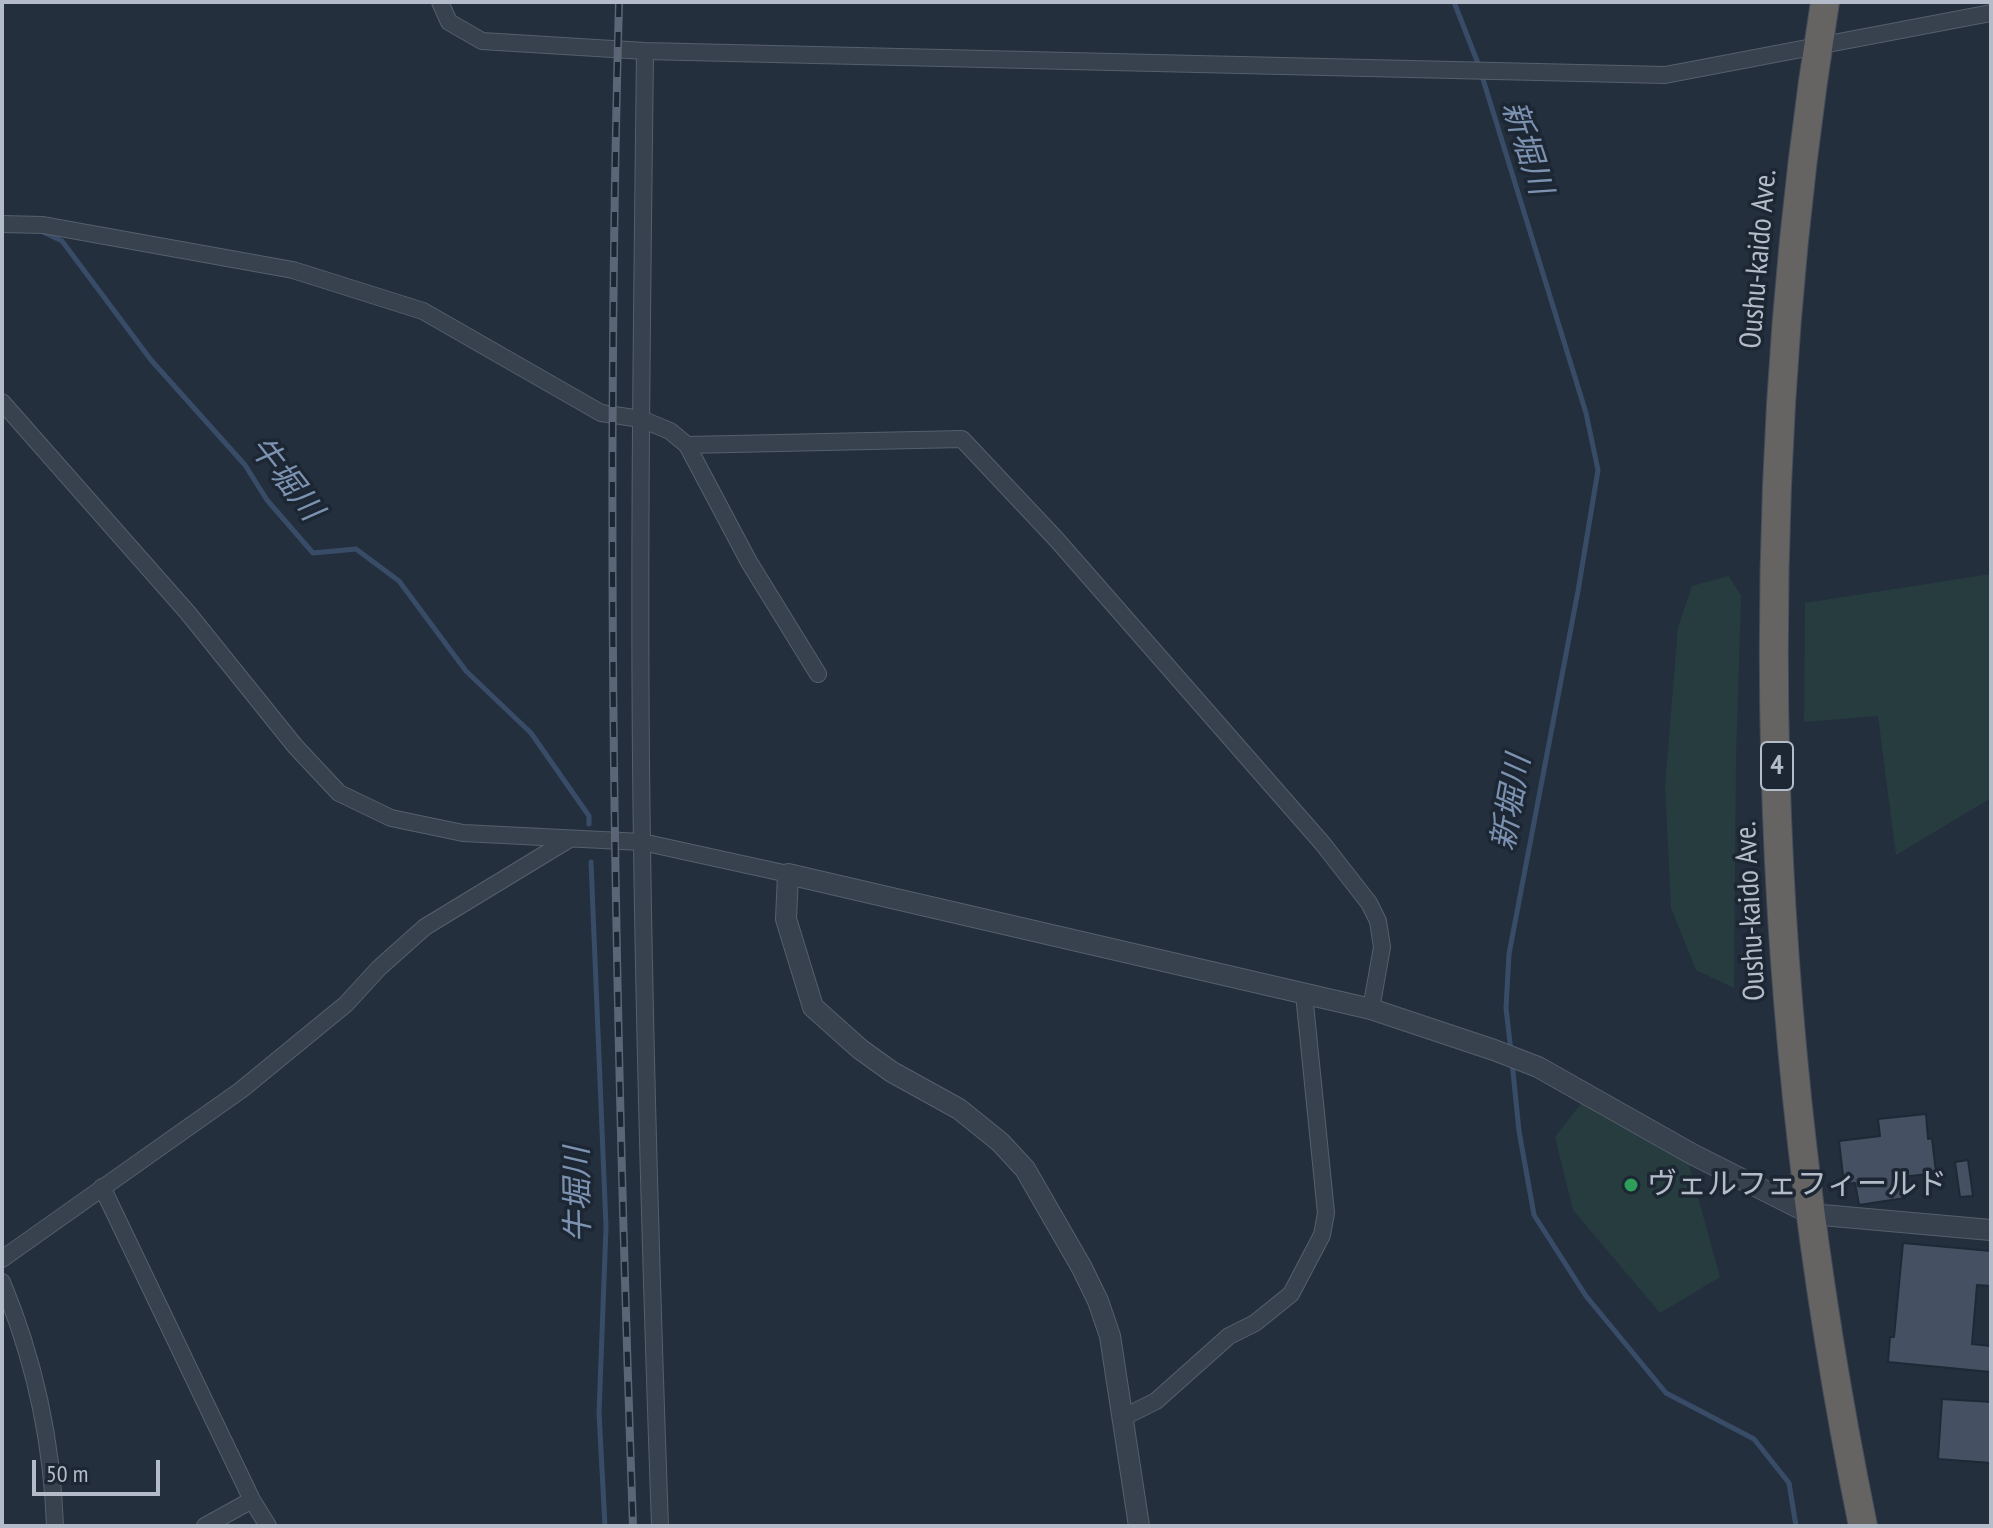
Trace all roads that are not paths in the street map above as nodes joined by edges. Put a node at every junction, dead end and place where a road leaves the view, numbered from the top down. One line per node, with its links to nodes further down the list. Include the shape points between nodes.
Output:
1 (440, 2): 5 (street, via 449,22 482,41)
2 (1825, 2): 4 (highway, Oushu-kaido Ave. / 4)
3 (1991, 13): 4 (street)
4 (1817, 47): 5 (street, via 1665,75); 17 (highway, Oushu-kaido Ave. / 4, via 1781,406 1774,632 1784,931)
5 (645, 51): 8 (street)
6 (2, 224): 8 (street, via 43,225 293,270 423,311 601,413)
7 (2, 402): 11 (street, via 339,793 391,818 463,833)
8 (641, 419): 9 (street); 12 (street)
9 (687, 445): 10 (street, via 749,562); 15 (street, via 962,439 1293,809 1369,903 1382,947)
10 (818, 674)
11 (568, 840): 12 (street); 16 (street, via 425,927 346,1004 241,1090)
12 (642, 842): 13 (street); 26 (street)
13 (788, 874): 14 (street); 21 (street, via 786,919 813,1007 870,1057 959,1109 1025,1169 1098,1301 1110,1336)
14 (1304, 994): 15 (street); 21 (street, via 1326,1213 1322,1235 1291,1294 1229,1336 1156,1401)
15 (1371, 1009): 17 (street, via 1526,1063)
16 (102, 1187): 19 (street); 22 (street)
17 (1811, 1214): 18 (street); 28 (highway, Oushu-kaido Ave. / 4)
18 (1991, 1230)
19 (2, 1259)
20 (2, 1282): 23 (street, via 43,1406 54,1475)
21 (1124, 1417): 27 (street)
22 (252, 1500): 24 (street); 25 (street)
23 (55, 1526)
24 (205, 1526)
25 (268, 1526)
26 (660, 1526)
27 (1139, 1526)
28 (1863, 1526)

